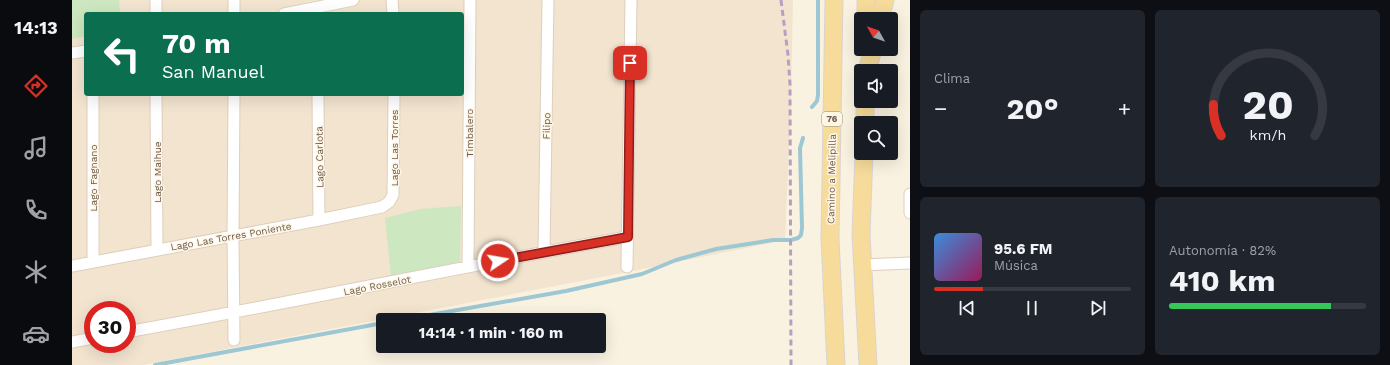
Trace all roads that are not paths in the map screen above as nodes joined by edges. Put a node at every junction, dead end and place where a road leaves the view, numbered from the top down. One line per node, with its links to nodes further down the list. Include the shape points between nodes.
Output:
1 (156, 0): 12 (street)
2 (234, 0): 13 (street)
3 (353, 0): 11 (street)
4 (392, 0): 15 (street)
5 (470, 0): 38 (street, Timbalero)
6 (548, 0): 33 (street, Filipo)
7 (631, 0): 31 (street)
8 (834, 0): 45 (main road, Camino a Melipilla / 76, via 830,238)
9 (866, 0): 16 (main road)
10 (885, 0): 17 (main road)
11 (317, 7): 14 (street)
12 (156, 12)
13 (234, 12)
14 (293, 12)
15 (393, 12)
16 (866, 12)
17 (882, 12)
18 (84, 51): 19 (street)
19 (72, 54)
20 (93, 96): 34 (street, Lago Fagnano)
21 (156, 96): 32 (street, Lago Maihue)
22 (234, 96): 30 (street)
23 (318, 96): 29 (street, Lago Carlota)
24 (394, 96): 27 (street, Lago Las Torres, via 394,187)
25 (864, 160): 37 (main road)
26 (910, 194): 28 (street)
27 (389, 202): 29 (street, Lago Las Torres Poniente, via 373,210)
28 (910, 213)
29 (319, 220): 30 (street, Lago Las Torres Poniente)
30 (233, 236): 32 (street, Lago Las Torres Poniente); 40 (street)
31 (628, 237): 33 (street, Lago Rosselot); 39 (street)
32 (157, 250): 34 (street, Lago Las Torres Poniente)
33 (544, 252): 38 (street, Lago Rosselot)
34 (93, 262): 36 (street, Lago Las Torres Poniente)
35 (910, 263): 37 (street)
36 (72, 266)
37 (862, 266): 46 (main road)
38 (468, 267): 40 (street, Lago Rosselot)
39 (627, 267)
40 (234, 313): 41 (street, Lago Rosselot); 43 (street)
41 (136, 330)
42 (84, 340): 44 (street)
43 (234, 340)
44 (72, 342)
45 (836, 365)
46 (868, 365)

